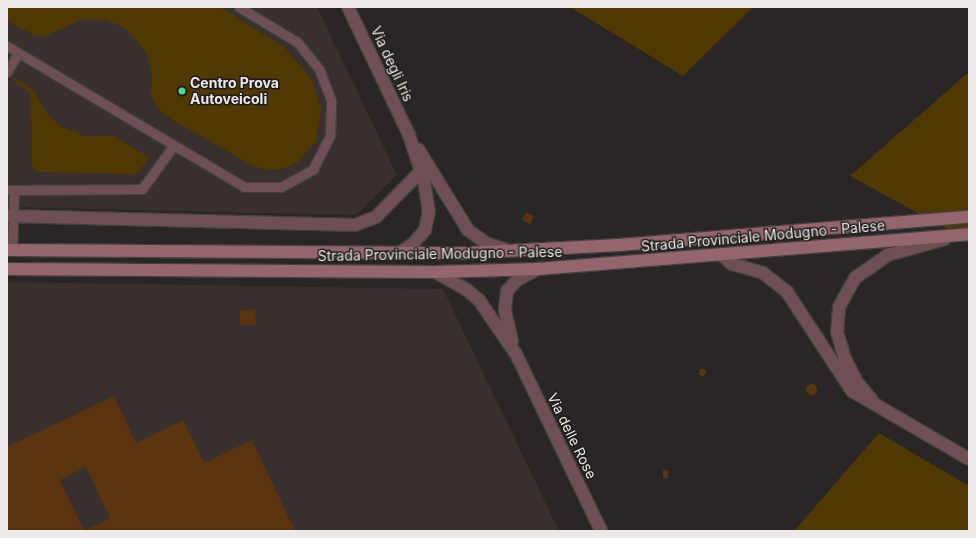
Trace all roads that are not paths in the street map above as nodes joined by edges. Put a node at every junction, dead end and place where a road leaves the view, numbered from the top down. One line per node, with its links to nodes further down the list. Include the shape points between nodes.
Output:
1 (239, 7): 7 (lane, via 297,42 319,70 331,100 330,136 313,169 281,187 244,187)
2 (348, 7): 6 (street, Via degli Iris)
3 (7, 46): 4 (lane)
4 (18, 53): 5 (lane); 7 (lane)
5 (7, 72)
6 (409, 135): 8 (street); 14 (street, via 468,230 486,243)
7 (174, 145): 9 (lane, via 142,189)
8 (421, 171): 10 (street, via 376,217 356,225); 15 (street, via 429,211 425,230 413,244)
9 (11, 190): 10 (lane)
10 (10, 216): 13 (lane)
11 (969, 217): 14 (main road, Strada Provinciale Modugno - Palese, via 619,245)
12 (966, 234): 16 (main road, Strada Provinciale Modugno - Palese); 21 (street, via 888,255 855,278 839,306 837,332 844,356 857,382)
13 (9, 250): 15 (main road, Strada Provinciale Modugno - Palese)
14 (510, 251): 15 (main road, Strada Provinciale Modugno - Palese)
15 (400, 252)
16 (722, 255): 18 (main road, Strada Provinciale Modugno - Palese); 21 (street, via 732,264 763,273 787,292 852,391)
17 (7, 269): 19 (main road, Strada Provinciale Modugno - Palese)
18 (538, 269): 19 (main road, Strada Provinciale Modugno - Palese); 20 (street, via 517,280 507,291 505,310)
19 (435, 272): 20 (street, via 479,300)
20 (516, 354): 23 (street, Via delle Rose)
21 (880, 408): 22 (street)
22 (969, 459)
23 (601, 531)

